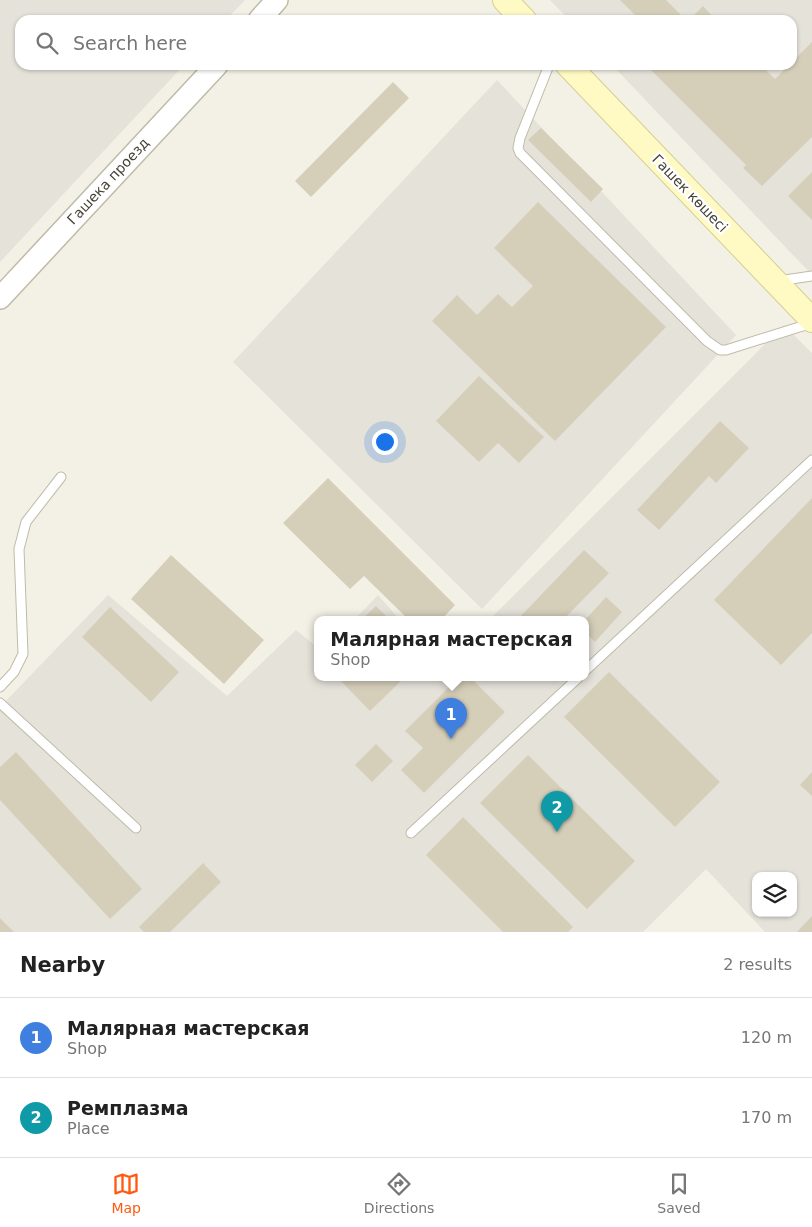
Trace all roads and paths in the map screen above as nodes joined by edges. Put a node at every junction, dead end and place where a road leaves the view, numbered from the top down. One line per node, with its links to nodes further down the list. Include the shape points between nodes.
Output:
1 (277, 0): 3 (street)
2 (505, 0): 4 (main road)
3 (264, 15)
4 (519, 15)
5 (212, 70): 10 (street, Гашека проезд)
6 (547, 70): 11 (lane, via 520,138 520,153 707,341 720,350 726,350)
7 (573, 70): 9 (main road, Гашек көшесі)
8 (812, 276): 9 (lane)
9 (774, 281): 11 (main road, Гашек көшесі)
10 (0, 298)
11 (812, 321)
12 (812, 460): 14 (lane)
13 (61, 477): 16 (lane, via 26,522 19,549 23,654 14,672)
14 (589, 667)
15 (575, 681): 19 (lane)
16 (0, 687)
17 (0, 703): 18 (lane)
18 (136, 828)
19 (411, 833)

